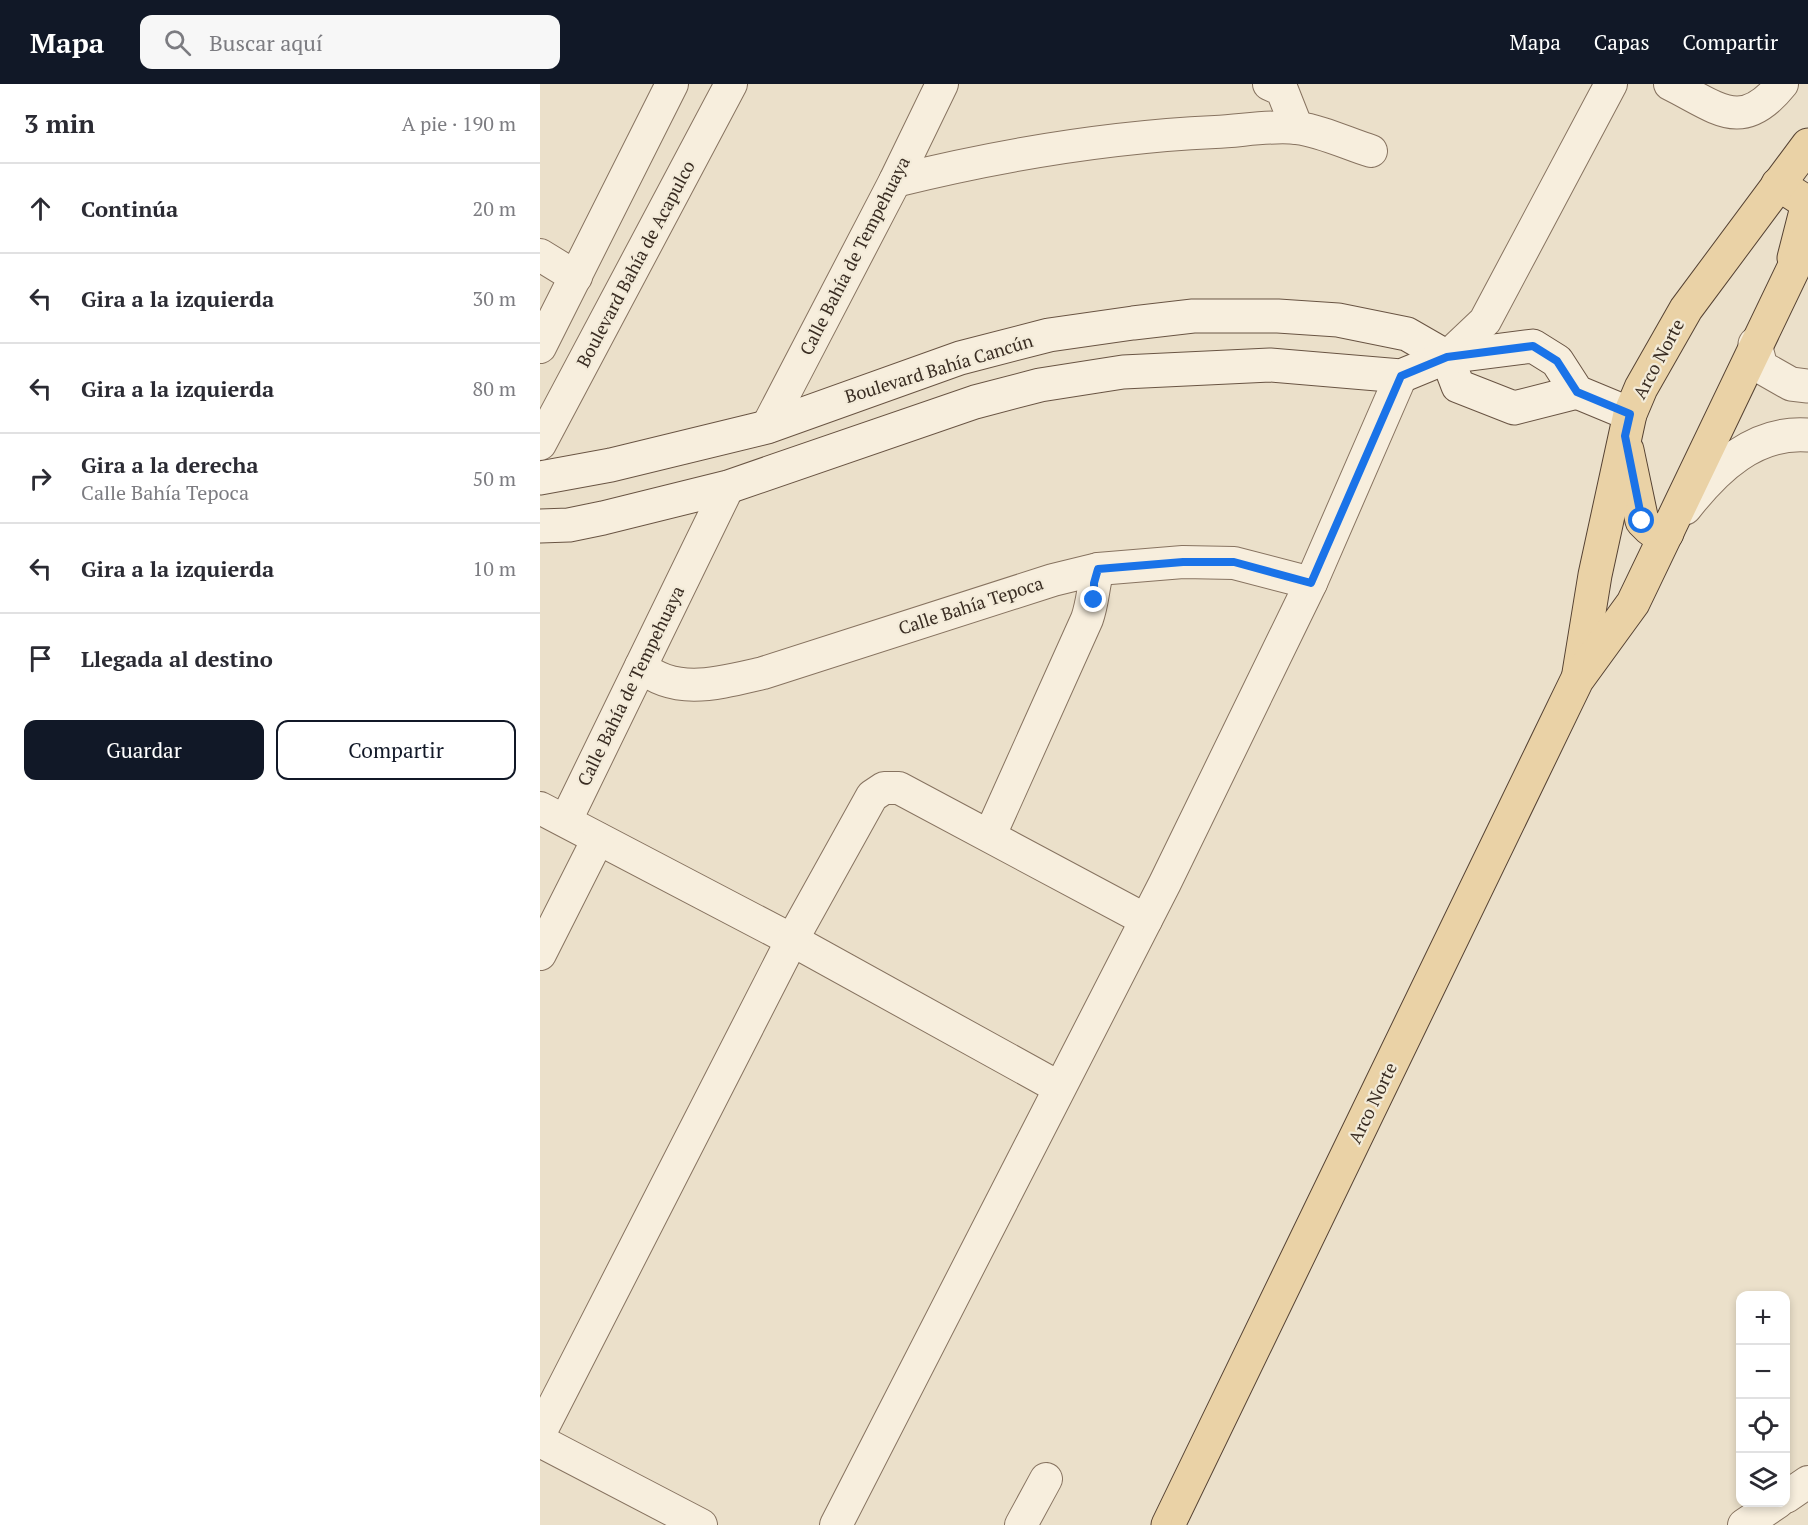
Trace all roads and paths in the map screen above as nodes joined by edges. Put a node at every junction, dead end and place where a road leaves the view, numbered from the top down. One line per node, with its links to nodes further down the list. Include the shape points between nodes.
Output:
1 (672, 84): 15 (street)
2 (731, 84): 26 (street, Boulevard Bahía de Acapulco)
3 (942, 84): 11 (street, Calle Bahía de Tempehuaya)
4 (1269, 84): 8 (street, via 1282,90)
5 (1611, 84): 19 (street, via 1485,321)
6 (1670, 84): 7 (street, via 1713,105 1746,113 1757,110)
7 (1782, 84)
8 (1297, 128): 10 (street); 11 (street, via 1130,137)
9 (1808, 145): 12 (main road, Arco Norte)
10 (1371, 152)
11 (894, 181): 24 (street, Calle Bahía de Tempehuaya)
12 (1778, 184): 16 (main road, via 1803,200 1806,207); 23 (main road, Arco Norte, via 1686,309 1655,361)
13 (1808, 238): 16 (main road, Arco Norte)
14 (540, 255): 15 (street)
15 (576, 277): 17 (street)
16 (1789, 277): 18 (main road, Arco Norte)
17 (541, 344)
18 (1755, 344): 21 (main road, via 1761,367 1791,384); 30 (main road, Arco Norte)
19 (1447, 357): 20 (main road); 22 (main road, via 1533,346 1557,361); 22 (main road, via 1458,386 1514,408); 24 (main road, Boulevard Bahía Cancún, via 1407,334 1338,320 1193,316 1049,336 960,358)
20 (1401, 376): 28 (main road, via 1270,365 1123,372 975,402); 32 (street)
21 (1808, 386)
22 (1577, 392): 23 (main road)
23 (1628, 425): 30 (main road, via 1642,521 1650,529); 34 (main road, Arco Norte, via 1594,575)
24 (767, 427): 27 (main road, Boulevard Bahía Cancún)
25 (1808, 435): 30 (main road, via 1790,434 1748,447 1709,477)
26 (540, 444)
27 (540, 478)
28 (728, 487): 29 (main road, via 603,518); 33 (street, Calle Bahía de Tempehuaya)
29 (540, 526)
30 (1668, 531): 34 (main road, Arco Norte, via 1633,603)
31 (1098, 569): 32 (street, Calle Bahía Tepoca, via 1234,562); 33 (street, Calle Bahía Tepoca, via 723,682 678,685 652,676); 36 (street, via 1087,619)
32 (1311, 583): 38 (street)
33 (641, 666): 35 (street, Calle Bahía de Tempehuaya)
34 (1577, 680): 51 (main road, Arco Norte)
35 (553, 814): 37 (street)
36 (990, 835): 38 (street); 39 (street, via 899,788 884,788 872,796)
37 (598, 839): 39 (street); 40 (street)
38 (1146, 920): 41 (street)
39 (792, 940): 41 (street); 42 (street)
40 (540, 954)
41 (1058, 1087): 49 (street)
42 (540, 1433)
43 (540, 1441): 48 (street)
44 (1046, 1479): 50 (street)
45 (1808, 1482): 46 (street)
46 (1790, 1494)
47 (1772, 1507): 52 (street)
48 (701, 1525)
49 (836, 1525)
50 (1021, 1525)
51 (1168, 1525)
52 (1744, 1525)

